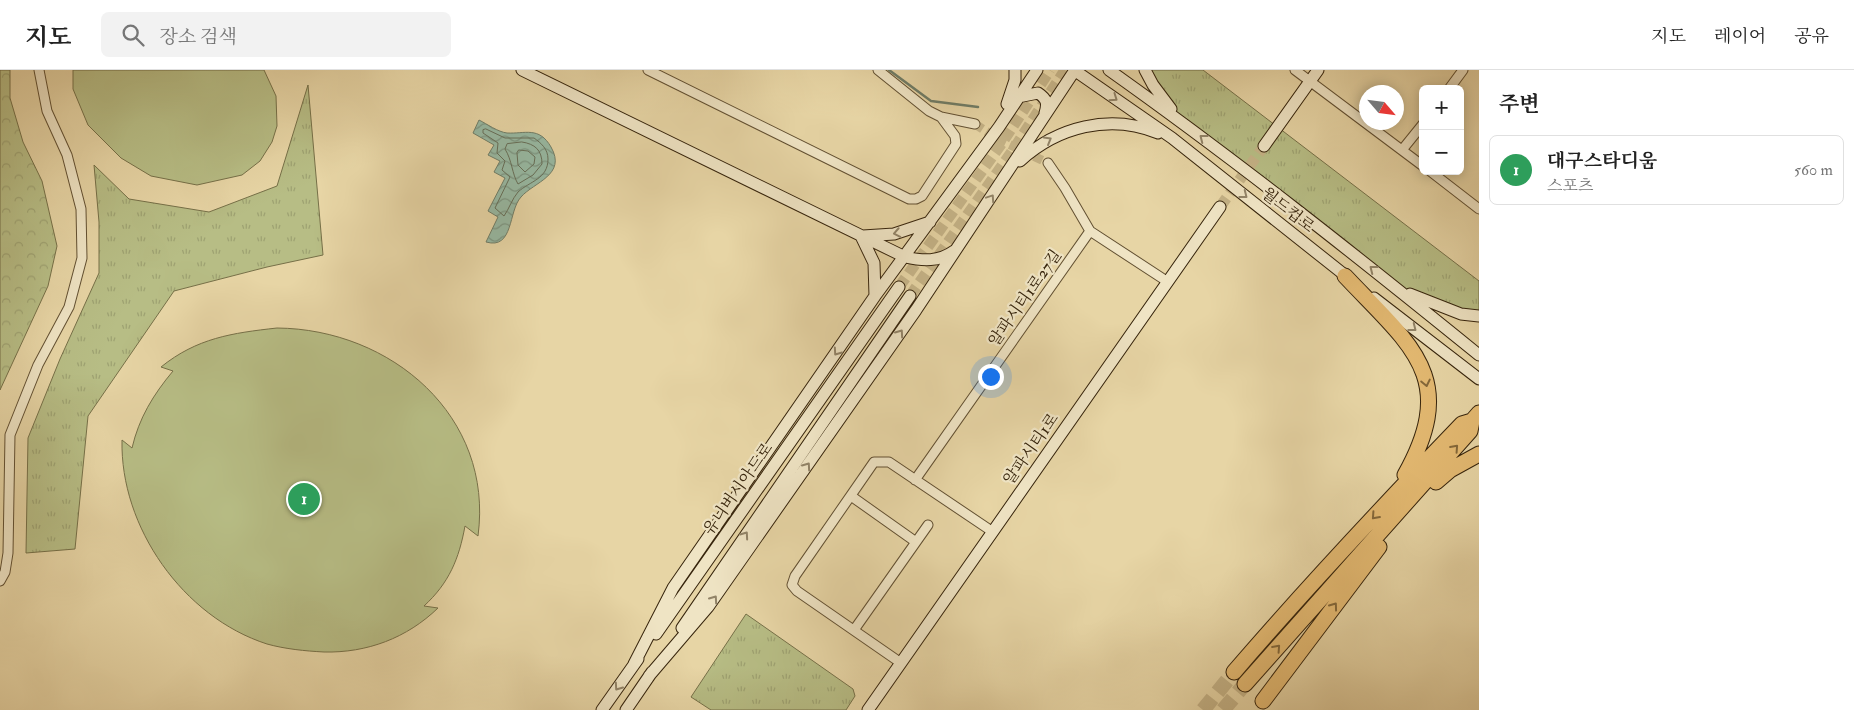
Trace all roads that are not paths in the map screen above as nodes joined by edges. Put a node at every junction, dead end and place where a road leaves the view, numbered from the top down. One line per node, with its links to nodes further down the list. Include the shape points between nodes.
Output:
1 (39, 70): 53 (street, via 46,111 67,155 81,209 82,258 69,307 38,365 10,435 8,553)
2 (522, 70): 33 (main road)
3 (648, 70): 17 (street, via 909,199 922,196 956,144 955,136)
4 (878, 70): 17 (street, via 911,98)
5 (1015, 70): 20 (main road, via 1012,93)
6 (1038, 70): 15 (main road)
7 (1074, 70): 16 (main road); 22 (main road, 월드컵로, one-way to 22)
8 (1109, 70): 18 (main road, 월드컵로)
9 (1145, 70): 18 (main road)
10 (1295, 70): 13 (street)
11 (1318, 70): 13 (main road)
12 (1463, 70): 14 (street)
13 (1310, 82): 23 (main road); 24 (street)
14 (1452, 85)
15 (1018, 97): 16 (main road, via 1038,93 1048,104); 20 (main road)
16 (1044, 114): 27 (main road)
17 (941, 117): 19 (street)
18 (1182, 121): 39 (main road, 월드컵로, one-way to 18)
19 (975, 124)
20 (999, 127): 31 (main road)
21 (1419, 129): 24 (street)
22 (1172, 138): 27 (main road, one-way to 22, via 1046,140 1083,127 1125,124); 36 (main road, 월드컵로, one-way to 36)
23 (1264, 146)
24 (1402, 150): 26 (street)
25 (1048, 163): 32 (street)
26 (1419, 163)
27 (1010, 171): 34 (main road, one-way to 27)
28 (1435, 175): 30 (street)
29 (1220, 207): 37 (main road, 알파시티1로)
30 (1479, 209)
31 (931, 221): 33 (main road, one-way to 33, via 894,234); 35 (main road)
32 (1090, 231): 37 (street); 47 (street, 알파시티1로27길)
33 (861, 236): 35 (main road); 40 (main road, via 874,263)
34 (959, 246): 35 (main road, via 944,258 922,261); 58 (main road, one-way to 34, via 708,607)
35 (905, 258): 40 (main road)
36 (1346, 276): 44 (main road, 월드컵로, one-way to 44); 48 (highway, one-way to 48, via 1411,347 1426,380 1428,415 1425,432)
37 (1168, 282): 51 (main road, 알파시티1로)
38 (899, 287): 56 (main road, 유니버시아드로)
39 (1398, 288): 42 (main road, via 1460,314); 43 (main road, 월드컵로)
40 (875, 296): 56 (main road, one-way to 56, via 673,588)
41 (910, 296): 58 (main road, 유니버시아드로, one-way to 41)
42 (1479, 316)
43 (1479, 355)
44 (1479, 379)
45 (1475, 417): 48 (highway, via 1462,424); 59 (highway, one-way to 45, via 1470,431)
46 (1479, 454): 60 (highway, one-way to 46, via 1387,537 1437,481)
47 (915, 480): 49 (street, via 881,460 874,462); 51 (street)
48 (1394, 494): 57 (highway, one-way to 57)
49 (851, 496): 52 (street); 54 (street, via 792,585)
50 (928, 525): 52 (street)
51 (993, 532): 55 (main road, 알파시티1로)
52 (916, 542): 54 (street)
53 (0, 581)
54 (854, 630): 55 (street)
55 (902, 663): 63 (main road, 알파시티1로)
56 (634, 664): 61 (main road, 유니버시아드로, one-way to 61)
57 (1234, 672)
58 (649, 676): 62 (main road, 유니버시아드로)
59 (1245, 684)
60 (1263, 701)
61 (602, 710)
62 (626, 710)
63 (868, 710)

